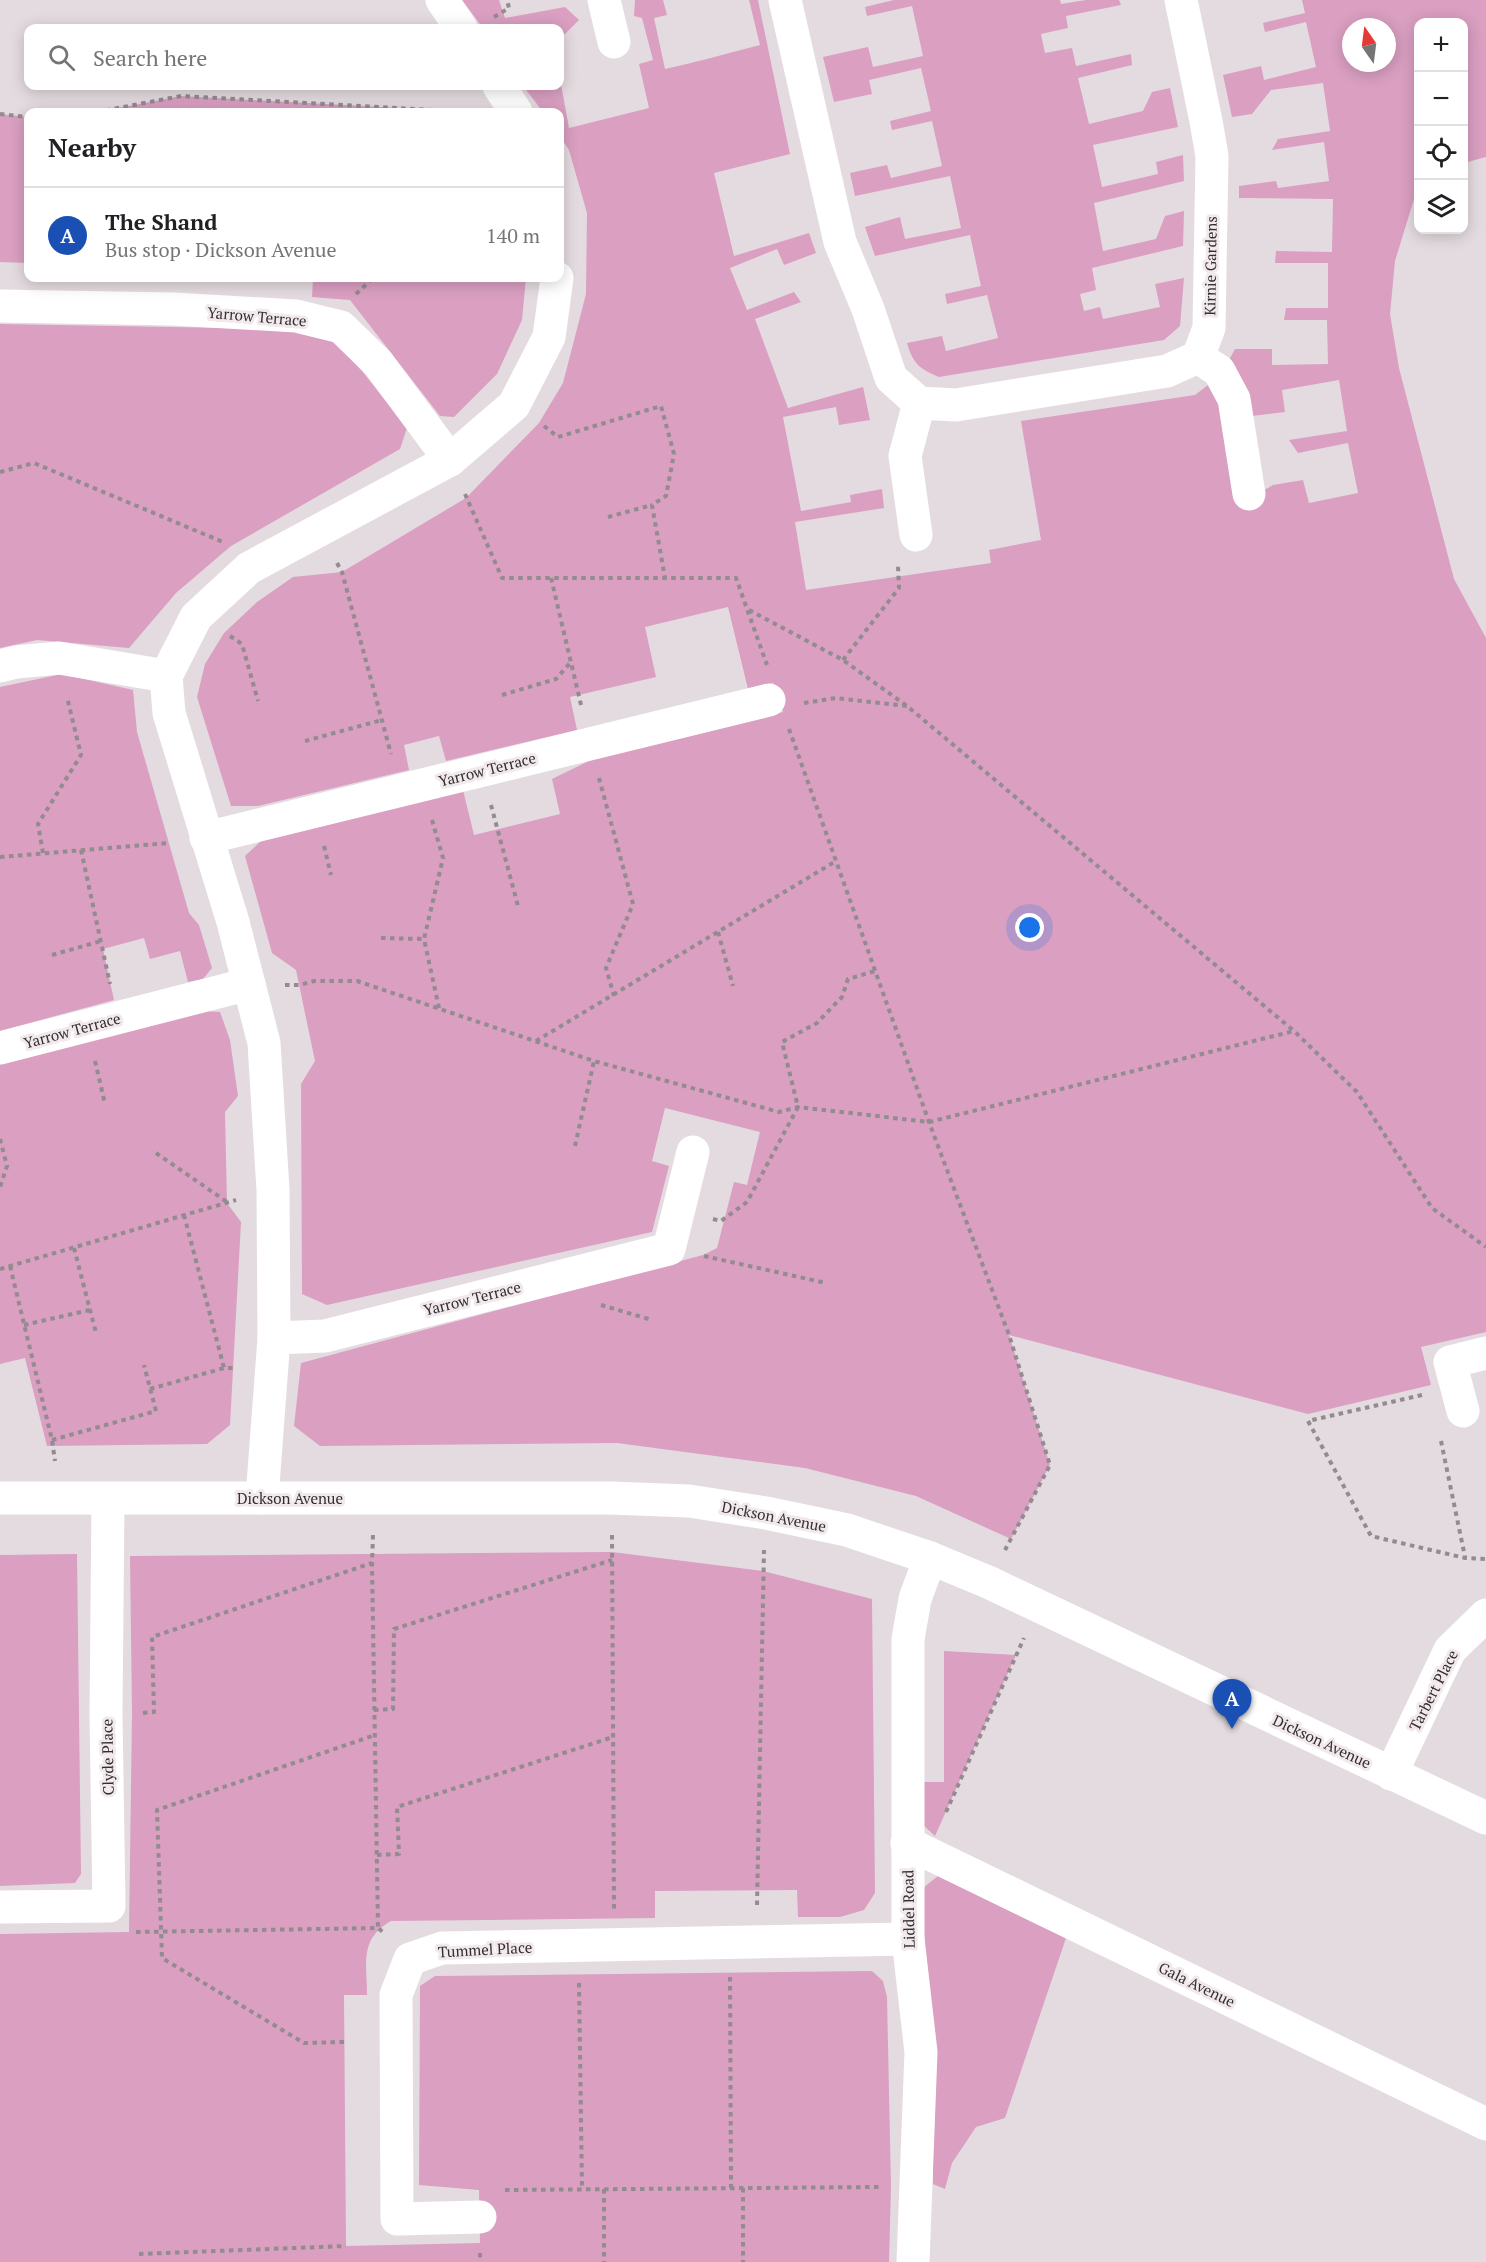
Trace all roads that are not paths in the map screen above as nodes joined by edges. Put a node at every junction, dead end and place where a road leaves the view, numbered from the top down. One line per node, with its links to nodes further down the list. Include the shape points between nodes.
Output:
1 (442, 0): 5 (street)
2 (604, 0): 6 (street)
3 (785, 0): 12 (street, via 840,242 891,378)
4 (1181, 0): 11 (street, Kirnie Gardens, via 1212,156 1209,328)
5 (458, 24)
6 (614, 42)
7 (502, 90): 8 (street)
8 (513, 108)
9 (556, 282): 13 (street, via 549,337 514,405)
10 (0, 306): 13 (street, Yarrow Terrace, via 296,316 340,327 378,363)
11 (1198, 357): 12 (street, via 1167,371 956,405); 14 (street, via 1219,371 1234,399)
12 (919, 403): 15 (street, via 905,456)
13 (450, 460): 17 (street, via 249,568 196,617)
14 (1249, 494)
15 (916, 535)
16 (0, 666): 17 (street, via 58,658)
17 (166, 676): 19 (street, via 169,713)
18 (769, 700): 19 (street, Yarrow Terrace)
19 (206, 838): 20 (street)
20 (249, 984): 21 (street, Yarrow Terrace); 24 (street, via 264,1043 273,1190)
21 (0, 1048)
22 (693, 1152): 24 (street, Yarrow Terrace, via 669,1248 325,1336)
23 (1486, 1353): 25 (street, via 1450,1362)
24 (273, 1354): 27 (street)
25 (1460, 1399)
26 (0, 1498): 28 (street, Dickson Avenue)
27 (262, 1498): 28 (street, Dickson Avenue); 29 (street, Dickson Avenue, via 689,1501 848,1530)
28 (108, 1499): 34 (street, Clyde Place, via 109,1906)
29 (930, 1558): 31 (street, Dickson Avenue); 33 (street, Liddel Road, via 915,1599 908,1639)
30 (1486, 1615): 31 (street, Tarbert Place, via 1450,1650)
31 (1392, 1774): 32 (street, Dickson Avenue)
32 (1486, 1818)
33 (907, 1843): 35 (street, Liddel Road); 36 (street, Gala Avenue)
34 (0, 1907)
35 (908, 1939): 37 (street, Tummel Place, via 441,1948 410,1959 396,1995 397,2219); 38 (street, Liddel Road, via 921,2052)
36 (1486, 2124)
37 (480, 2217)
38 (913, 2262)

